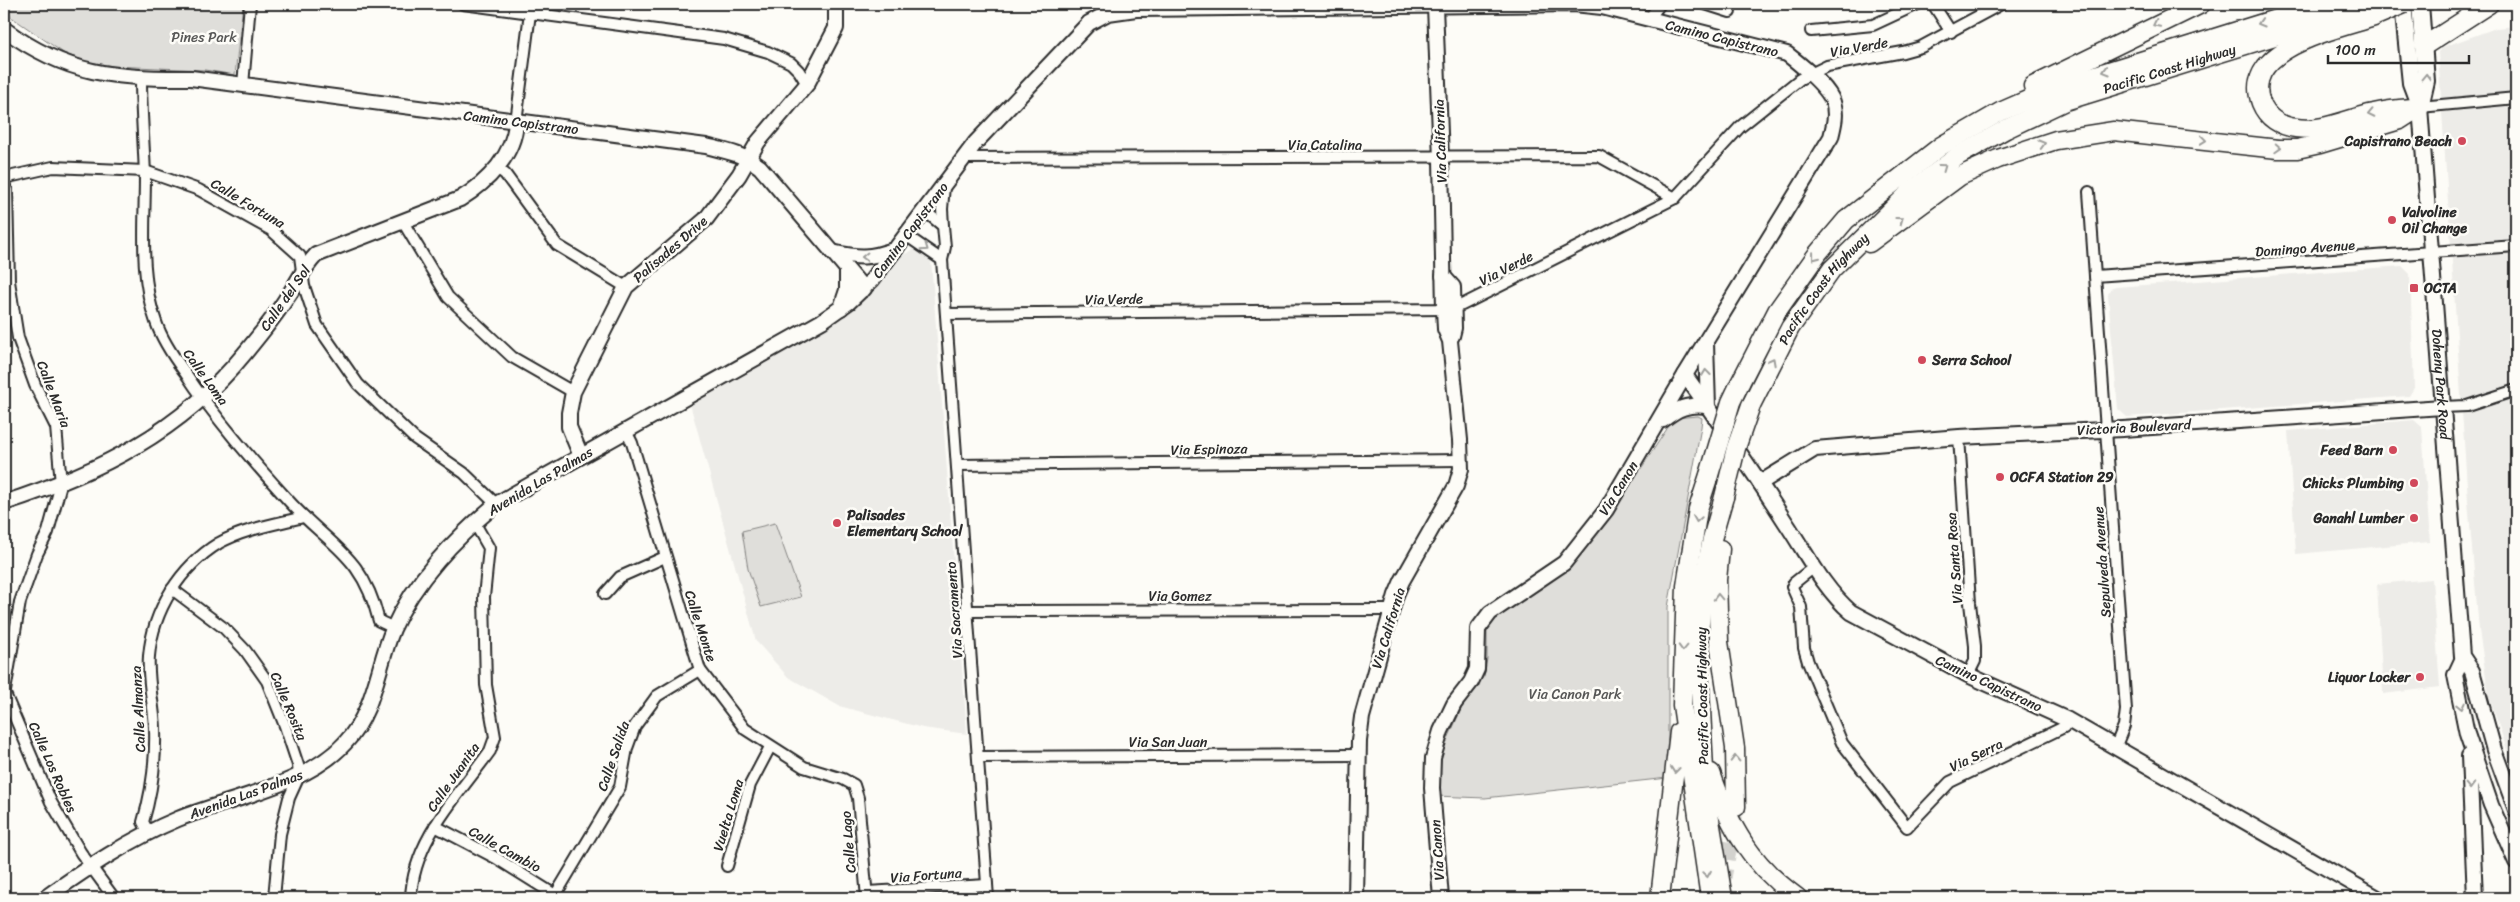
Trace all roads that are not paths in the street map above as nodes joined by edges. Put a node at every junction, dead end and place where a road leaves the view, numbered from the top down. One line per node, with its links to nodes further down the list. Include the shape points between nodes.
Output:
1 (250, 4): 26 (street)
2 (463, 4): 17 (street)
3 (836, 4): 25 (main road, Palisades Drive, via 836,28)
4 (1660, 4): 18 (street)
5 (1705, 4): 16 (street)
6 (1918, 4): 20 (street, via 1873,25)
7 (1933, 4): 21 (street)
8 (2001, 4): 21 (street, Via Verde)
9 (2201, 4): 41 (highway, one-way to 41, via 1977,114 1934,141)
10 (2324, 4): 41 (highway, Pacific Coast Highway, one-way to 41, via 2086,77 2014,105 1941,146)
11 (2403, 4): 15 (highway, bridge); 28 (main road, Doheny Park Road, via 2411,83)
12 (2420, 4): 22 (main road, Doheny Park Road)
13 (2489, 4): 22 (highway)
14 (1434, 6): 18 (main road, Camino Capistrano, via 1574,4 1602,7); 31 (main road, Camino Capistrano, via 1136,9 1108,13 1089,23); 32 (main road, Via California)
15 (2377, 8): 28 (highway, one-way to 15, via 2374,113 2316,128 2297,128 2274,121 2261,102 2258,80 2263,68 2278,53); 52 (highway, Pacific Coast Highway, one-way to 15, via 1911,191 1958,156 2033,115 2065,101)
16 (1730, 12)
17 (530, 14): 25 (street, via 724,39 768,52 791,63); 29 (street, Calle del Sol)
18 (1648, 20): 23 (main road, Camino Capistrano, via 1787,54)
19 (4, 29): 24 (main road, Camino Capistrano, via 48,57 75,68 103,75)
20 (1810, 31)
21 (1951, 32): 23 (street, Via Verde, via 1903,52 1827,66)
22 (2424, 46): 28 (main road, Doheny Park Road, one-way to 22, via 2426,81)
23 (1810, 73): 39 (street, Via Verde, via 1740,127); 59 (main road, Via Canon, via 1833,101 1836,119 1831,137)
24 (141, 78): 26 (main road, Camino Capistrano, via 192,78); 34 (street, Calle Loma)
25 (807, 84): 30 (main road, Palisades Drive)
26 (243, 85): 29 (main road, Camino Capistrano)
27 (2516, 98): 28 (street)
28 (2420, 107): 48 (main road, Doheny Park Road); 52 (highway, one-way to 28, via 1960,176 2049,142 2114,131 2297,149 2400,120)
29 (516, 122): 30 (main road, Camino Capistrano, via 706,146); 33 (main road, Calle del Sol, via 515,132)
30 (748, 158): 47 (main road, Camino Capistrano, via 760,167); 54 (main road, Palisades Drive, via 706,219)
31 (964, 158): 32 (street, Via Catalina); 37 (main road, Camino Capistrano)
32 (1441, 159): 39 (street, Via Catalina, via 1599,156); 57 (main road, Via California, via 1443,276 1453,287)
33 (497, 168): 42 (main road, Calle del Sol, via 474,191); 54 (street, via 505,174 557,245)
34 (145, 171): 35 (street, Calle Fortuna, via 53,167); 50 (street, Calle Fortuna, via 199,190 271,230 300,256); 63 (street, Calle Loma, via 144,249 150,304 170,350)
35 (4, 178)
36 (4, 185): 74 (street, Calle Maria, via 7,190 9,281 18,338 35,385 56,427)
37 (944, 186): 40 (main road, Camino Capistrano); 43 (street, Via Sacramento)
38 (2089, 192): 53 (street, Sepulveda Avenue)
39 (1675, 198): 57 (street, Via Verde, via 1495,289)
40 (925, 211): 43 (street); 44 (main road, Camino Capistrano)
41 (1846, 220): 91 (highway, Pacific Coast Highway, one-way to 91, bridge, via 1777,311 1731,402 1698,509 1686,586)
42 (403, 222): 50 (main road, Calle del Sol, via 316,256); 62 (street, via 448,297 512,357)
43 (943, 226): 49 (street, Via Sacramento, via 945,252)
44 (907, 236): 46 (main road, Camino Capistrano); 49 (street, one-way to 49)
45 (2516, 246): 48 (street, Domingo Avenue)
46 (897, 249): 47 (main road, one-way to 47, via 874,257 858,258); 55 (main road, Camino Capistrano)
47 (832, 252): 51 (main road, Camino Capistrano)
48 (2431, 252): 53 (street, Domingo Avenue); 65 (main road, Doheny Park Road)
49 (942, 260): 58 (street, Via Sacramento)
50 (302, 270): 63 (main road, Calle del Sol, via 288,298 245,354); 77 (street, Calle Fortuna, via 317,325 358,384 414,438 464,473)
51 (847, 270): 55 (main road, Camino Capistrano); 56 (main road, via 847,290)
52 (1832, 270): 75 (highway, Pacific Coast Highway, one-way to 52, bridge, via 1751,406 1790,328)
53 (2095, 276): 67 (street, Sepulveda Avenue)
54 (626, 287): 62 (main road, Palisades Drive)
55 (864, 289): 56 (main road, Avenida Las Palmas)
56 (841, 308): 68 (main road, Avenida Las Palmas)
57 (1449, 308): 58 (street, Via Verde); 71 (main road, Via California, via 1454,328 1450,341)
58 (946, 314): 72 (street, Via Sacramento)
59 (1706, 340): 60 (main road, Via Canon); 64 (main road, one-way to 59)
60 (1685, 375): 64 (main road, Camino Capistrano); 66 (main road, Via Canon)
61 (2516, 390): 65 (street, Victoria Boulevard, via 2467,406)
62 (573, 392): 70 (main road, Palisades Drive, via 569,427)
63 (203, 398): 74 (main road, Calle del Sol, via 132,450); 78 (street, Calle Loma)
64 (1708, 406): 66 (main road, via 1693,404 1677,408); 73 (main road, Camino Capistrano)
65 (2442, 407): 67 (main road, Victoria Boulevard); 87 (main road, Doheny Park Road)
66 (1656, 426): 117 (main road, Via Canon, via 1606,510 1564,563 1490,613 1478,629 1477,669 1454,704 1433,758 1432,788)
67 (2106, 429): 69 (main road, Victoria Boulevard); 96 (street, Sepulveda Avenue, via 2126,710 2124,726)
68 (626, 431): 70 (main road, Avenida Las Palmas); 80 (street, Calle Monte)
69 (1959, 437): 73 (main road, Victoria Boulevard, via 1815,449); 89 (street, Via Santa Rosa, via 1975,646 1975,661)
70 (581, 456): 77 (main road, Avenida Las Palmas)
71 (1462, 460): 72 (street, Via Espinoza); 84 (main road, Via California, via 1456,486 1402,581)
72 (957, 465): 85 (street, Via Sacramento)
73 (1760, 483): 81 (main road, Camino Capistrano)
74 (61, 484): 76 (main road, Calle del Sol); 90 (street, Calle Maria, via 48,532 20,602)
75 (1724, 497): 95 (highway, Pacific Coast Highway, via 1703,584 1700,618 1698,648); 101 (highway, one-way to 75, via 1734,748 1719,642 1717,580)
76 (4, 502)
77 (496, 504): 79 (main road, Avenida Las Palmas)
78 (303, 517): 82 (street, Calle Almanza, via 220,543 186,570); 86 (street, Calle Loma, via 350,558 367,584 379,621)
79 (474, 522): 86 (main road, Avenida Las Palmas, via 439,558); 103 (street, Calle Juanita, via 489,548 484,597 486,685 495,737 490,751)
80 (665, 557): 83 (street, via 620,577); 88 (street, Calle Monte)
81 (1814, 567): 89 (main road, Camino Capistrano, via 1840,603 1851,612); 92 (street, Via Serra, via 1792,587 1802,607 1804,648 1812,676 1845,747 1905,826 1910,826 1950,782 2064,727)
82 (172, 589): 99 (street, Calle Rosita, via 224,628 267,681 286,726); 104 (street, Calle Almanza, via 156,623 149,655 155,736 152,778 143,822)
83 (605, 594)
84 (1391, 610): 85 (street, Via Gomez); 97 (main road, Via California, via 1361,724)
85 (968, 611): 98 (street, Via Sacramento)
86 (394, 628): 99 (main road, Avenida Las Palmas, via 362,720 345,743)
87 (2462, 660): 93 (main road, Doheny Park Road, one-way to 93, via 2455,675); 102 (main road, Doheny Park Road, via 2472,671 2494,750)
88 (700, 670): 94 (street, Calle Monte, via 745,729); 110 (street, Calle Salida, via 657,696 635,726 620,787)
89 (1968, 675): 92 (main road, Camino Capistrano)
90 (5, 696): 106 (street, Calle Los Robles, via 51,802)
91 (1682, 704): 118 (highway, one-way to 118); 119 (highway, Pacific Coast Highway, one-way to 119)
92 (2068, 720): 96 (main road, Camino Capistrano)
93 (2468, 738): 105 (main road, Doheny Park Road, via 2491,805); 123 (main road, one-way to 123)
94 (770, 747): 100 (street, Calle Monte, via 804,767); 107 (street, Vuelta Loma, via 750,785)
95 (1703, 748): 120 (highway, Pacific Coast Highway, via 1705,790); 121 (highway, via 1720,798 1740,839 1767,873)
96 (2115, 748): 122 (main road, Camino Capistrano)
97 (1358, 755): 98 (street, Via San Juan); 116 (main road, Via California)
98 (979, 757): 108 (street, Via Sacramento)
99 (299, 776): 104 (main road, Avenida Las Palmas, via 221,802); 113 (street, via 289,798 280,834)
100 (854, 785): 109 (street, Calle Lago)
101 (1736, 807)
102 (2516, 810)
103 (435, 826): 110 (street, Calle Cambio); 114 (street, Calle Juanita, via 420,852)
104 (149, 833): 106 (main road, Avenida Las Palmas)
105 (2516, 862)
106 (90, 866): 111 (main road, Avenida Las Palmas); 112 (street, Calle Los Robles)
107 (727, 866)
108 (987, 885): 109 (street, Via Fortuna); 115 (street, Via Sacramento)
109 (867, 895)
110 (558, 896)
111 (45, 898)
112 (114, 898)
113 (274, 898)
114 (411, 898)
115 (988, 898)
116 (1356, 898)
117 (1441, 898)
118 (1660, 898)
119 (1710, 898)
120 (1724, 898)
121 (1798, 898)
122 (2378, 898)
123 (2475, 898)

